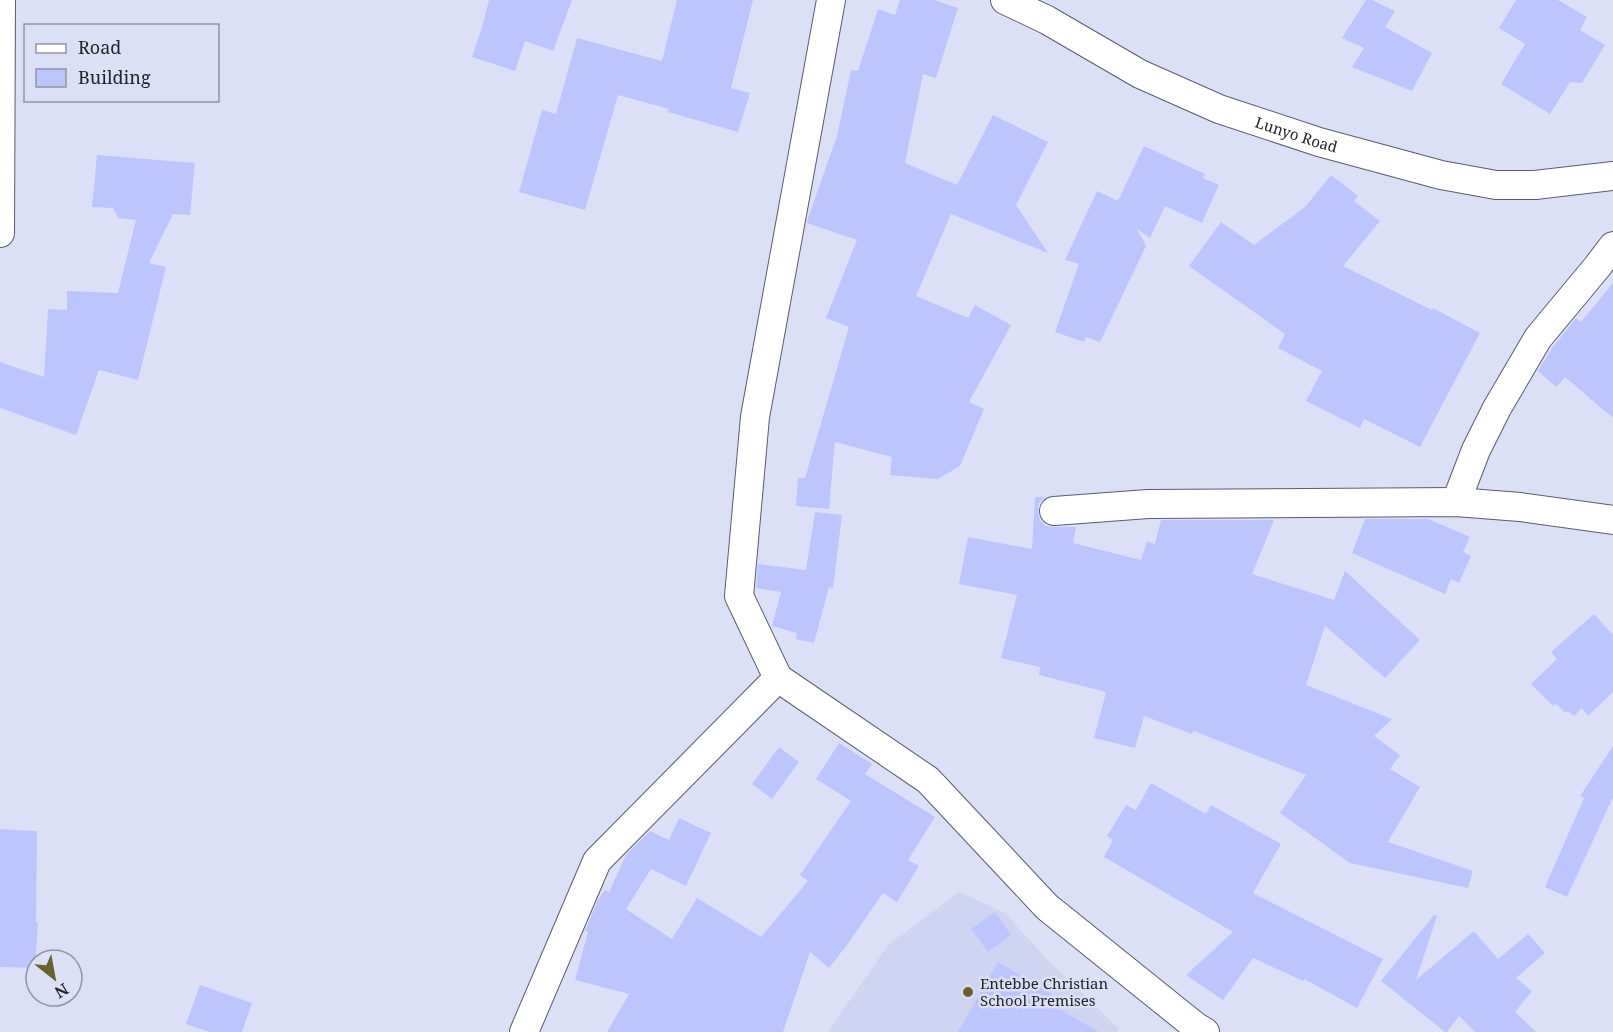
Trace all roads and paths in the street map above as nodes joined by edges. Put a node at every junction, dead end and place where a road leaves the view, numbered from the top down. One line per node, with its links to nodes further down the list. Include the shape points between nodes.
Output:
1 (1, 0): 5 (street)
2 (831, 0): 10 (street, via 754,417 739,596)
3 (1005, 0): 4 (street, Lunyo Road, via 1150,78 1219,109 1319,142 1441,175 1496,185)
4 (1613, 176)
5 (0, 233)
6 (1613, 246): 7 (street, via 1538,338 1497,408)
7 (1456, 502): 8 (street, via 1148,504); 9 (street)
8 (1054, 511)
9 (1613, 520)
10 (778, 678): 11 (street, via 597,861); 12 (street, via 928,780 1047,907)
11 (524, 1032)
12 (1205, 1032)

